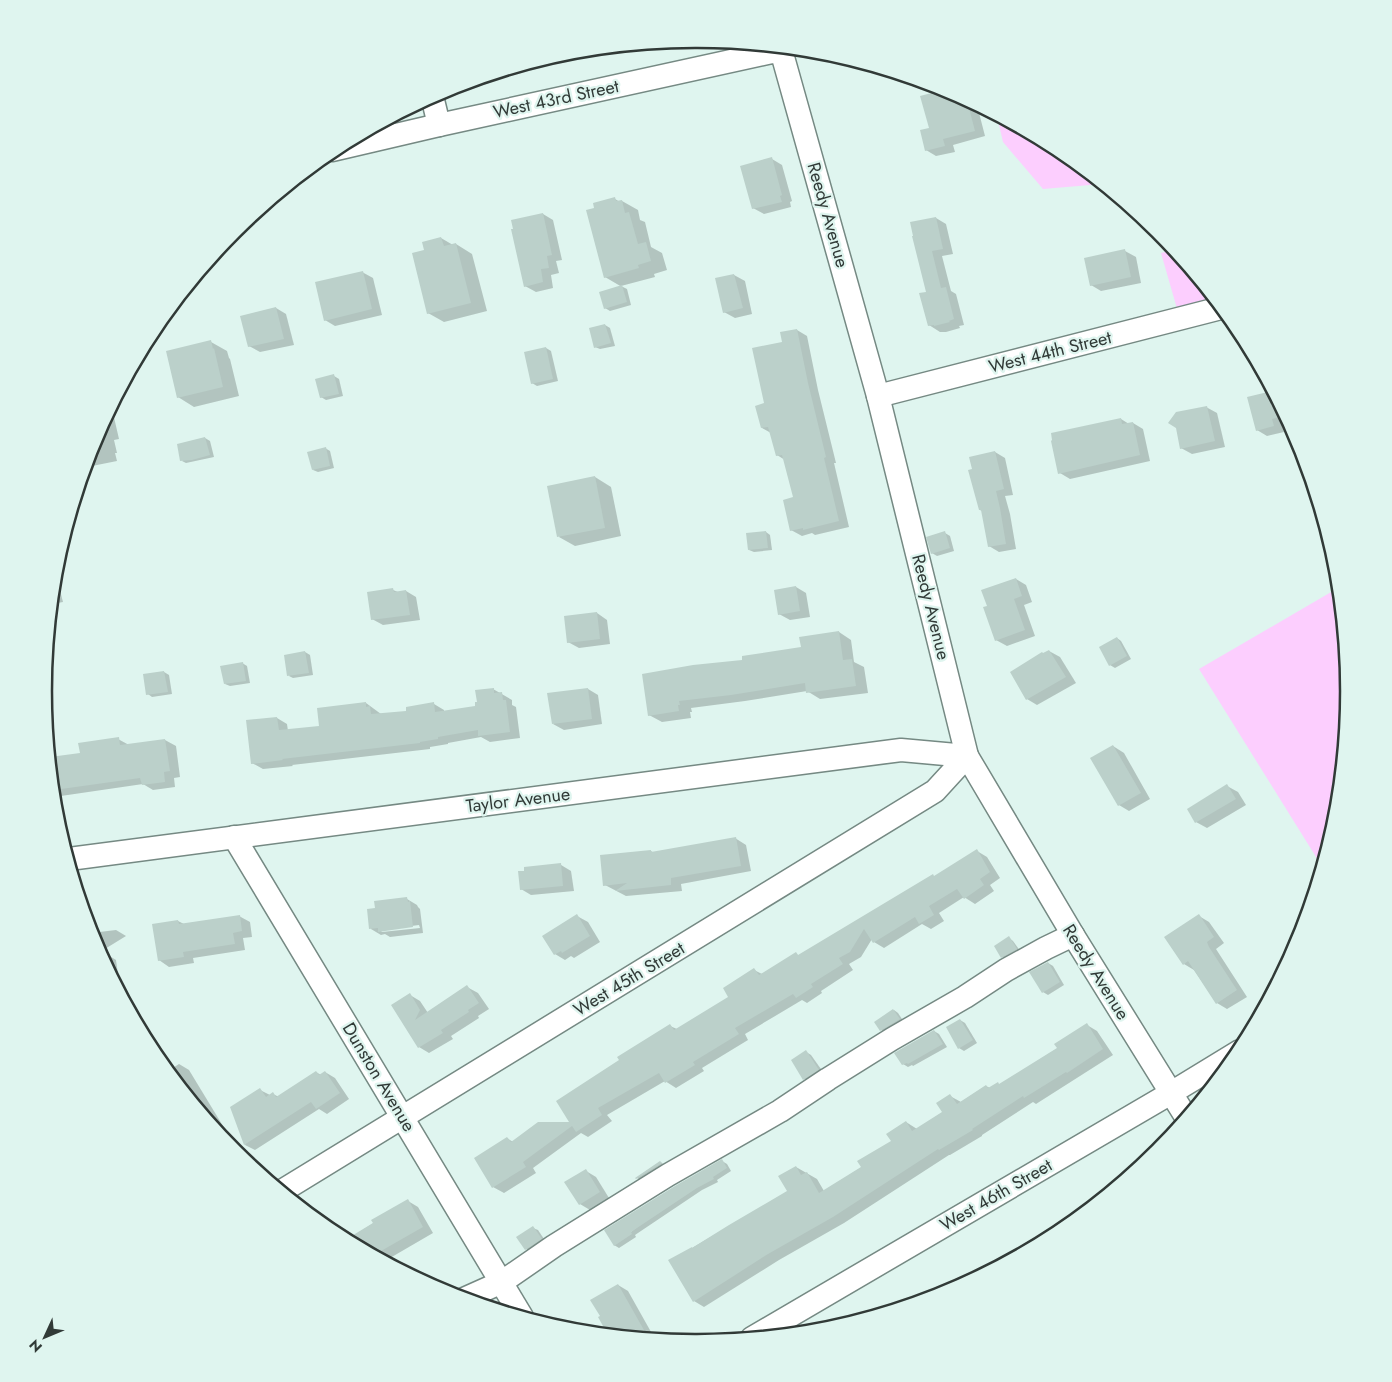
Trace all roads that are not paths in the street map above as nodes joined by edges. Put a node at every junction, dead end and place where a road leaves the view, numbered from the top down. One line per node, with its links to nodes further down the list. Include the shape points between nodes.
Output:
1 (771, 52): 4 (street, West 43rd Street)
2 (782, 53): 7 (street, Reedy Avenue)
3 (434, 103): 4 (street)
4 (439, 124): 5 (street, West 43rd Street)
5 (358, 144)
6 (1215, 310): 7 (street, West 44th Street)
7 (878, 396): 8 (street, Reedy Avenue)
8 (968, 756): 9 (street, Taylor Avenue, via 901,750); 11 (street, Reedy Avenue); 15 (street, West 45th Street, via 935,792)
9 (234, 837): 10 (street, Taylor Avenue); 15 (street, Dunston Avenue)
10 (74, 859)
11 (1073, 935): 13 (street, Reedy Avenue); 17 (street, via 1006,970 780,1111 668,1175)
12 (1222, 1062): 13 (street, West 46th Street)
13 (1171, 1093): 14 (street, Reedy Avenue); 20 (street, West 46th Street)
14 (1183, 1112)
15 (403, 1117): 16 (street, West 45th Street); 17 (street, Dunston Avenue)
16 (287, 1188)
17 (502, 1282): 18 (street); 19 (street, Dunston Avenue)
18 (474, 1295)
19 (518, 1309)
20 (765, 1330)

